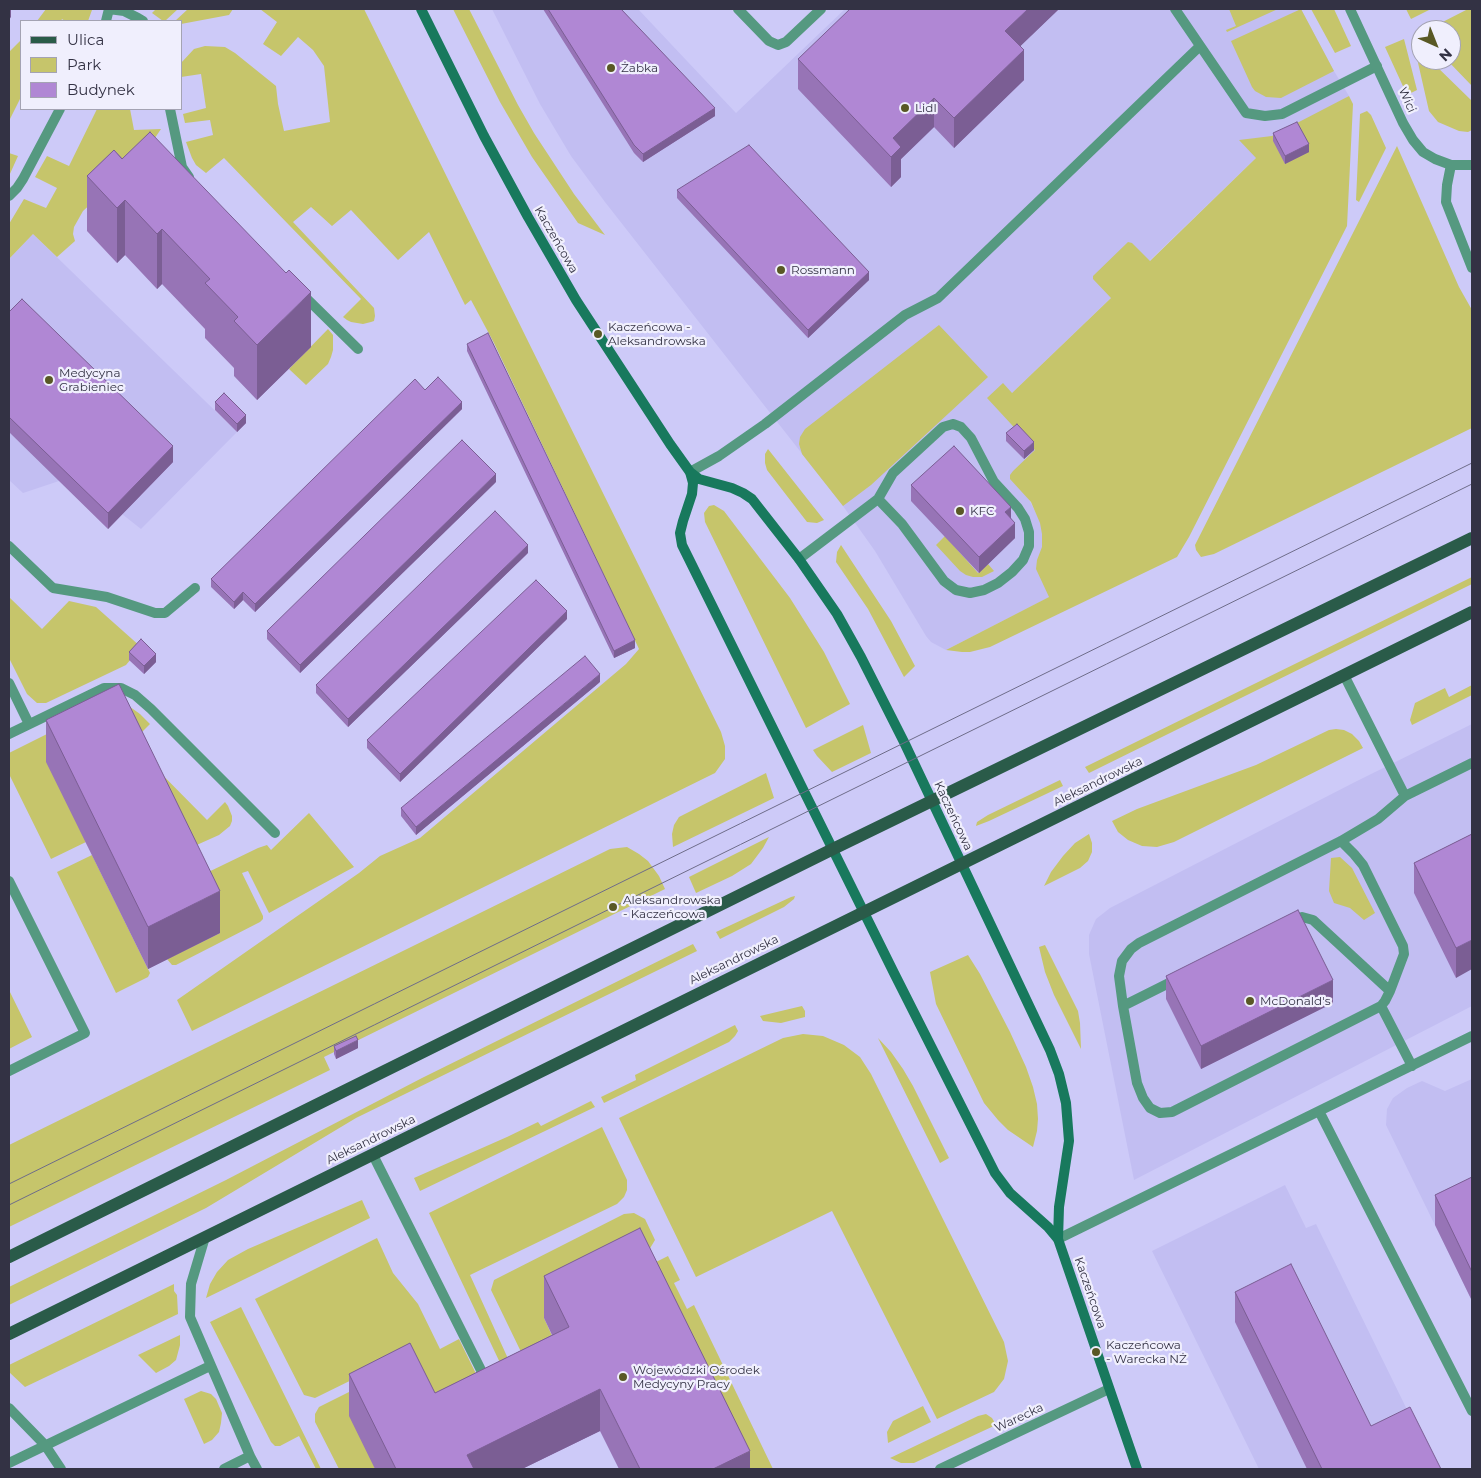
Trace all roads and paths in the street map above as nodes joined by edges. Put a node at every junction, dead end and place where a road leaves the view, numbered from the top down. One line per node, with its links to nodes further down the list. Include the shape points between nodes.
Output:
1 (109, 9): 7 (street, via 124,11)
2 (420, 9): 19 (street, Kaczeńcowa, via 484,136 576,300)
3 (738, 9): 4 (street, via 769,41 778,45 786,42)
4 (822, 9)
5 (1175, 9): 8 (street)
6 (1350, 9): 9 (street, Wici)
7 (141, 20)
8 (1200, 46): 9 (street, via 1246,113 1265,116 1282,114); 19 (street, via 938,298 905,315 765,424)
9 (1377, 66): 12 (street, Wici, via 1413,140 1434,159)
10 (59, 110): 15 (street, via 17,188)
11 (170, 110): 14 (street, via 182,168)
12 (1451, 164): 13 (street, Wici); 16 (street, via 1446,202)
13 (1472, 165)
14 (193, 184)
15 (9, 196)
16 (1472, 268)
17 (295, 287): 18 (street)
18 (358, 349)
19 (690, 472): 23 (street, Kaczeńcowa, via 698,480 732,488 752,499); 35 (street, Kaczeńcowa, via 692,494 681,527 682,545)
20 (878, 499): 20 (street, via 902,524 944,581 956,590 970,593 998,583 1023,560 1029,546 1025,519 994,482 971,438 961,427 953,424 943,427 893,473); 23 (street)
21 (1472, 538): 32 (main road)
22 (9, 546): 24 (street, via 53,588 107,597 155,613 165,613)
23 (799, 559): 32 (street, Kaczeńcowa, via 849,634)
24 (195, 588)
25 (1472, 612): 26 (main road, Aleksandrowska)
26 (1344, 675): 31 (street); 36 (main road, Aleksandrowska)
27 (9, 683): 28 (street)
28 (29, 724): 29 (street); 33 (street, via 104,688 121,688 151,709)
29 (9, 734)
30 (1472, 763): 31 (street)
31 (1405, 796): 34 (street, via 1378,819)
32 (932, 801): 35 (main road); 36 (street, Kaczeńcowa)
33 (275, 833)
34 (1341, 841): 41 (street, via 1362,865 1403,946 1404,954); 42 (street, via 1131,949 1122,961 1119,976)
35 (833, 849): 38 (street, Kaczeńcowa); 51 (main road)
36 (962, 864): 38 (main road, Aleksandrowska); 50 (street, Kaczeńcowa, via 1050,1050 1066,1103 1069,1141 1059,1207)
37 (9, 881): 46 (street, via 85,1033)
38 (864, 912): 48 (main road, Aleksandrowska); 50 (street, Kaczeńcowa, via 995,1173 1010,1193)
39 (1284, 926): 41 (street, via 1302,917 1313,920)
40 (1187, 974): 42 (street)
41 (1390, 991): 43 (street)
42 (1123, 1006): 43 (street, via 1140,1090 1150,1108 1160,1113 1172,1112)
43 (1381, 1006): 45 (street)
44 (1472, 1036): 45 (street)
45 (1412, 1066): 47 (street)
46 (9, 1071)
47 (1319, 1111): 50 (street); 57 (street)
48 (373, 1155): 49 (main road, Aleksandrowska); 54 (street)
49 (205, 1237): 52 (main road, Aleksandrowska); 53 (street, via 191,1284 190,1317)
50 (1058, 1239): 55 (street, Kaczeńcowa)
51 (9, 1257)
52 (9, 1334)
53 (210, 1366): 58 (street); 59 (street)
54 (491, 1389)
55 (1109, 1389): 64 (street, Warecka); 65 (street, Kaczeńcowa)
56 (9, 1408): 58 (street)
57 (1472, 1411)
58 (45, 1446): 60 (street); 61 (street)
59 (250, 1456): 62 (street); 63 (street)
60 (9, 1463)
61 (61, 1469)
62 (224, 1469)
63 (256, 1469)
64 (940, 1469)
65 (1137, 1469)

